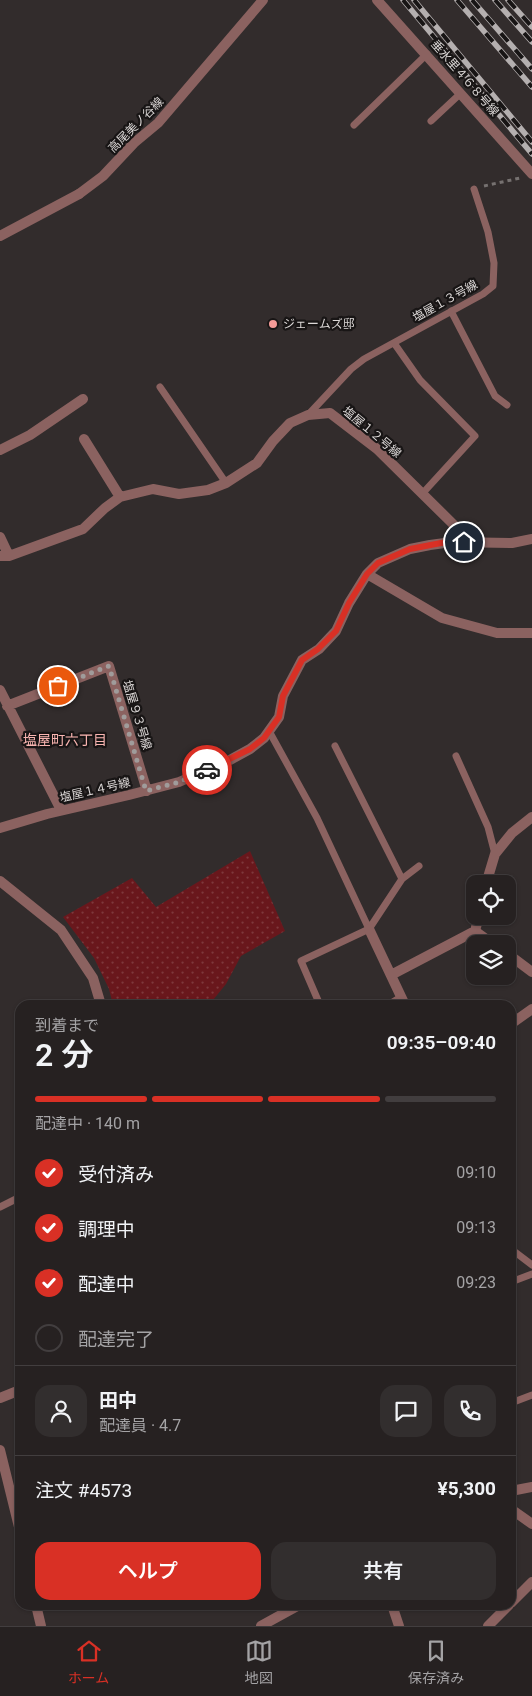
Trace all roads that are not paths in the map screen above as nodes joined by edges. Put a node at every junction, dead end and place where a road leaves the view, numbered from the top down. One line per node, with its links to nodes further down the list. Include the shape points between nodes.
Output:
1 (263, 0): 9 (street, 高尾美ノ谷線, via 158,123 103,176 79,194)
2 (377, 0): 3 (street, 垂水里４６８号線)
3 (427, 54): 4 (street, 垂水里４６８号線); 6 (lane)
4 (461, 93): 5 (lane); 7 (street, 垂水里４６８号線)
5 (431, 121)
6 (354, 125)
7 (527, 176)
8 (474, 189): 10 (lane, 塩屋１３号線, via 488,232 494,263 493,286)
9 (0, 236)
10 (451, 311): 11 (lane, 塩屋１３号線); 14 (lane, via 495,396)
11 (394, 342): 15 (lane, 塩屋１３号線, via 351,369); 19 (lane, via 420,380 475,436)
12 (160, 387): 18 (lane)
13 (83, 400): 17 (street, via 30,435)
14 (507, 406)
15 (308, 415): 18 (street, 塩屋１２号線, via 290,423 257,464); 19 (street, 塩屋１２号線, via 330,413 377,449)
16 (84, 439): 20 (street)
17 (0, 450)
18 (226, 483): 20 (street, 塩屋１２号線, via 189,493 153,489)
19 (422, 494): 23 (street, 塩屋１２号線, via 454,525)
20 (120, 497): 24 (street, 塩屋１２号線, via 83,530)
21 (0, 537): 24 (street)
22 (532, 539): 23 (street, 塩屋１４号線, via 512,543)
23 (477, 541): 25 (street, 塩屋１４号線, via 410,549 378,563)
24 (5, 556)
25 (367, 574): 26 (street, via 442,618 497,633); 29 (street, 塩屋１４号線, via 336,631 302,660 283,696 279,717)
26 (532, 633)
27 (0, 690): 28 (street)
28 (7, 706): 32 (street, 塩屋９３号線, via 109,666); 33 (street)
29 (269, 731): 32 (street, 塩屋１４号線, via 250,749 230,760 179,782); 42 (lane, via 317,818)
30 (336, 746): 39 (lane)
31 (456, 756): 36 (lane, via 488,827)
32 (146, 791): 33 (street, 塩屋１４号線)
33 (61, 810): 35 (street, 塩屋１４号線)
34 (532, 817): 36 (street, via 512,833)
35 (0, 828)
36 (495, 854): 38 (street)
37 (419, 866): 39 (lane)
38 (489, 875)
39 (402, 879): 42 (lane)
40 (0, 881): 48 (street, via 61,930 93,978)
41 (477, 925): 43 (street)
42 (369, 929): 47 (street); 49 (lane, via 301,961)
43 (476, 931): 44 (street); 47 (street)
44 (482, 935)
45 (516, 960): 46 (street)
46 (532, 972)
47 (391, 976): 50 (street)
48 (100, 1000)
49 (318, 1000)
50 (403, 1000)
51 (532, 1009): 52 (street)
52 (516, 1020)
53 (15, 1200): 54 (lane)
54 (0, 1207)
55 (516, 1253): 56 (lane)
56 (532, 1265)
57 (532, 1274): 58 (lane)
58 (516, 1280)
59 (15, 1392): 61 (street)
60 (532, 1395): 62 (lane)
61 (0, 1398)
62 (516, 1402)
63 (0, 1450): 66 (street)
64 (532, 1487): 65 (street)
65 (516, 1490)
66 (15, 1511)
67 (516, 1513): 68 (street)
68 (532, 1524)
69 (532, 1582): 70 (street)
70 (516, 1598)
71 (37, 1610): 75 (street)
72 (289, 1610): 76 (street)
73 (394, 1610): 77 (street)
74 (504, 1610): 78 (street)
75 (41, 1626)
76 (261, 1626)
77 (399, 1626)
78 (488, 1626)

